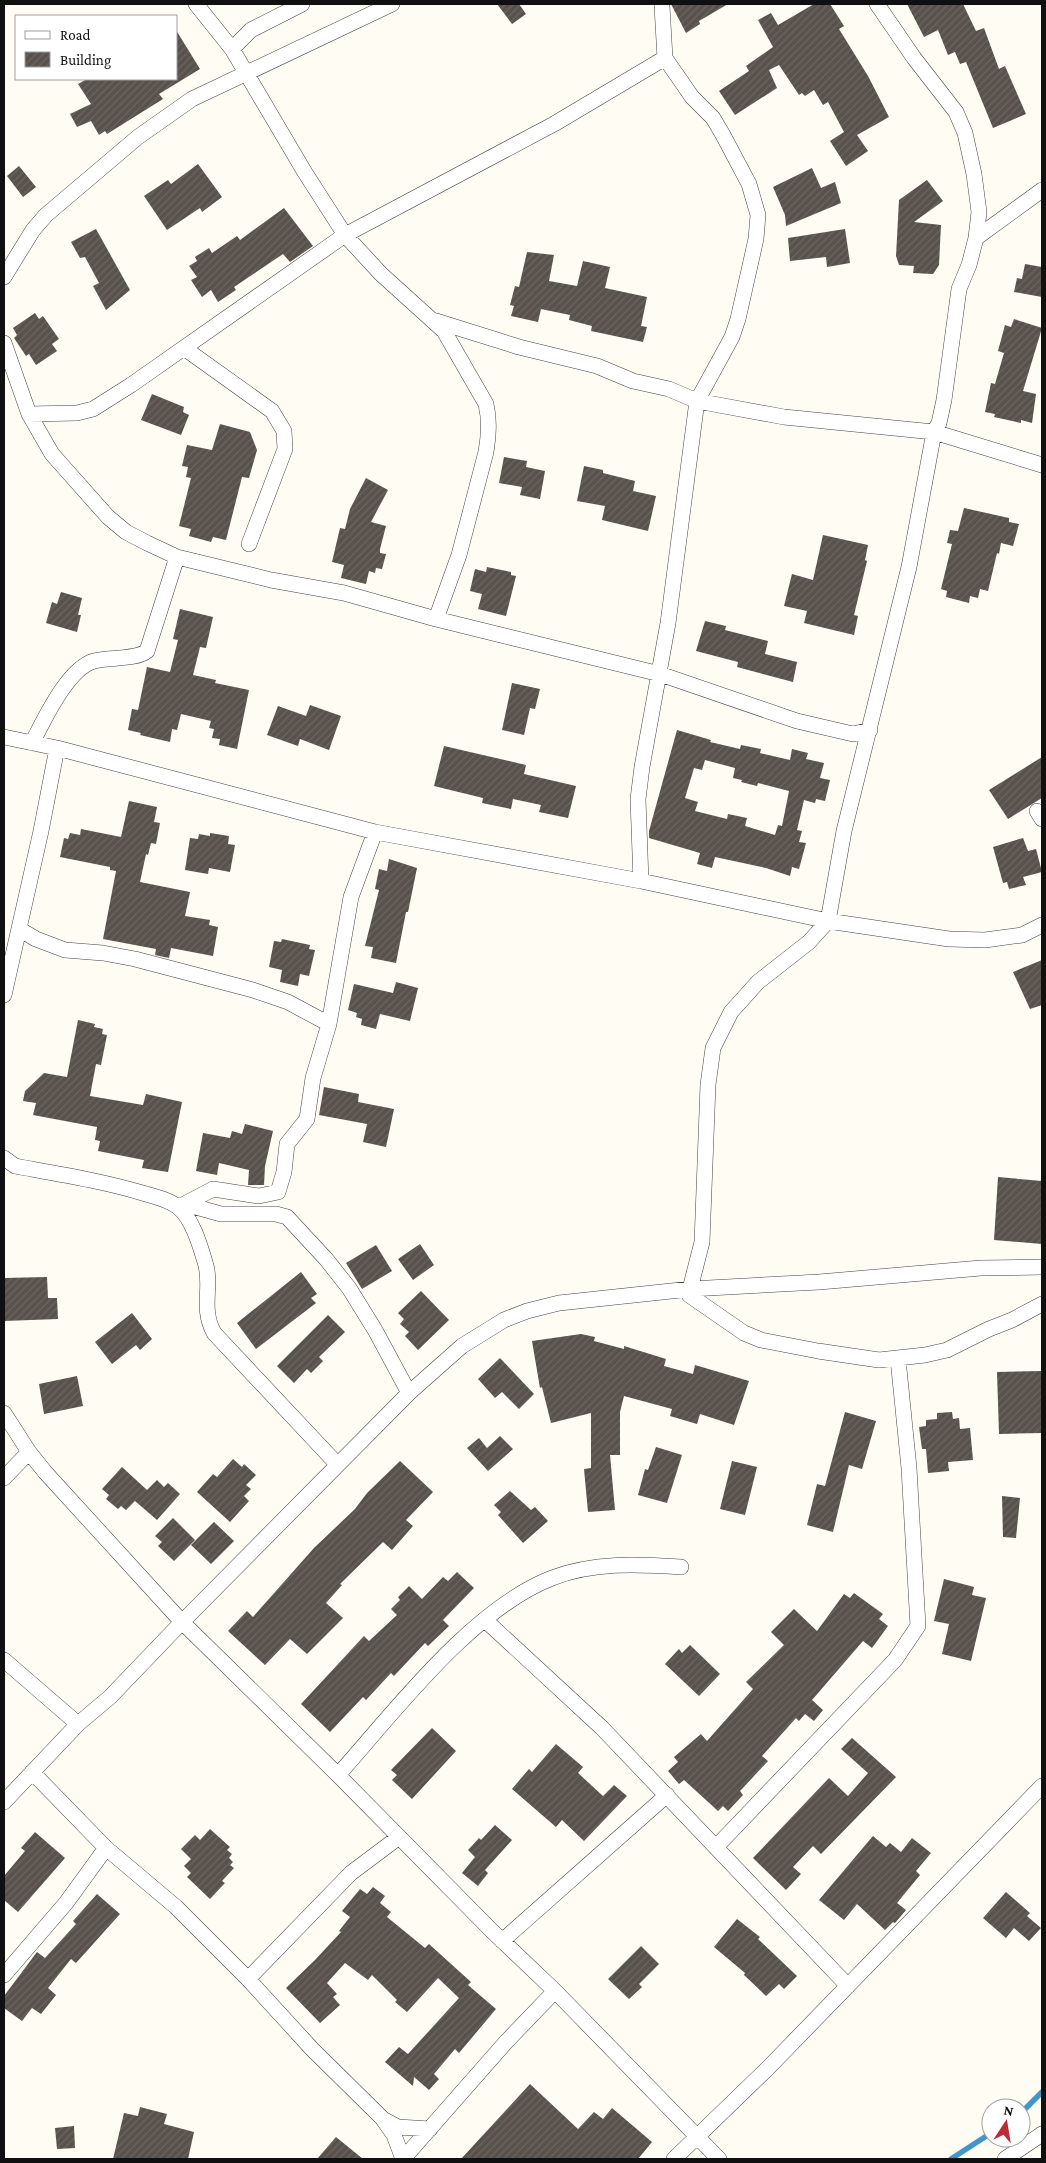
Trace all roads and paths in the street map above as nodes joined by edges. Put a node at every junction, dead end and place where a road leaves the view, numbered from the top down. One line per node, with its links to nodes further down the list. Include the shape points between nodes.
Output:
1 (196, 4): 6 (street)
2 (302, 4): 6 (street, via 251,30)
3 (392, 4): 8 (street)
4 (877, 4): 11 (street, via 956,112 965,133 979,212)
5 (662, 6): 7 (street)
6 (232, 49): 8 (street)
7 (665, 58): 10 (street, via 554,124); 16 (street, via 692,97 713,118 749,184 758,215 756,239 738,320)
8 (247, 73): 10 (street); 12 (street, via 192,99 138,137 46,215)
9 (1042, 190): 11 (street)
10 (345, 235): 13 (street, via 381,274); 15 (street)
11 (976, 238): 18 (street, via 959,289 944,400)
12 (4, 277)
13 (432, 320): 16 (street, via 519,347 597,366 634,381 669,389); 22 (street, via 444,331 479,389 489,417 489,436 459,555)
14 (4, 344): 17 (street)
15 (184, 348): 17 (street, via 93,409 77,413); 20 (street, via 272,411 284,431 285,449)
16 (697, 402): 18 (street, via 784,417); 23 (street)
17 (29, 414): 21 (street, via 52,454 97,506 126,532)
18 (934, 432): 19 (street); 24 (street, via 909,567)
19 (1042, 465)
20 (248, 544)
21 (177, 557): 22 (street, via 271,580 344,593); 26 (street, via 145,653 93,661 81,668 56,700)
22 (436, 619): 23 (street)
23 (660, 674): 24 (street, via 797,721 853,734); 29 (street, via 638,800)
24 (870, 730): 30 (street, via 844,831)
25 (4, 736): 26 (street)
26 (32, 743): 27 (street)
27 (57, 748): 28 (street); 32 (street)
28 (375, 832): 29 (street); 34 (street, via 351,897)
29 (641, 881): 30 (street)
30 (828, 921): 31 (street, via 949,939 985,940 1022,935); 38 (street, via 808,942 758,982 731,1012 713,1048 708,1085 702,1242)
31 (1042, 926)
32 (20, 929): 33 (street); 34 (street, via 64,950 103,953 253,990 288,1002)
33 (4, 995)
34 (329, 1024): 36 (street, via 313,1078 307,1119 287,1144 278,1192 259,1196 214,1189)
35 (7, 1164): 36 (street, via 130,1189)
36 (182, 1206): 41 (street, via 220,1214 276,1214 287,1218 349,1288); 44 (street, via 205,1262 206,1315 214,1333)
37 (1042, 1267): 38 (street, via 981,1268)
38 (690, 1292): 40 (street, via 744,1333 761,1340 859,1359); 41 (street, via 559,1303 526,1311 504,1320 462,1346)
39 (1042, 1304): 40 (street, via 947,1350)
40 (898, 1359): 57 (street, via 909,1468 918,1626 895,1660)
41 (409, 1393): 44 (street)
42 (4, 1413): 43 (street)
43 (29, 1452): 45 (street); 48 (street)
44 (337, 1464): 48 (street)
45 (4, 1478)
46 (680, 1567): 47 (street, via 619,1564 554,1577 526,1591)
47 (485, 1620): 52 (street, via 449,1652); 54 (street, via 602,1728)
48 (182, 1622): 50 (street, via 110,1697); 52 (street)
49 (4, 1660): 50 (street)
50 (78, 1724): 51 (street)
51 (32, 1772): 55 (street); 58 (street)
52 (338, 1775): 56 (street)
53 (1042, 1786): 62 (street)
54 (666, 1795): 57 (street); 59 (street)
55 (4, 1802)
56 (399, 1837): 59 (street); 61 (street, via 351,1874)
57 (716, 1847): 62 (street)
58 (106, 1848): 60 (street, via 66,1903); 61 (street, via 176,1907)
59 (502, 1941): 63 (street)
60 (4, 1975)
61 (248, 1979): 64 (street, via 312,2049)
62 (848, 1986): 67 (street)
63 (555, 1991): 65 (street); 67 (street)
64 (382, 2118): 65 (street, via 398,2127); 68 (street, via 394,2135)
65 (430, 2129): 68 (street)
66 (1042, 2134): 71 (street)
67 (697, 2137): 69 (street); 70 (street)
68 (403, 2159)
69 (674, 2159)
70 (719, 2159)
71 (1006, 2159)

